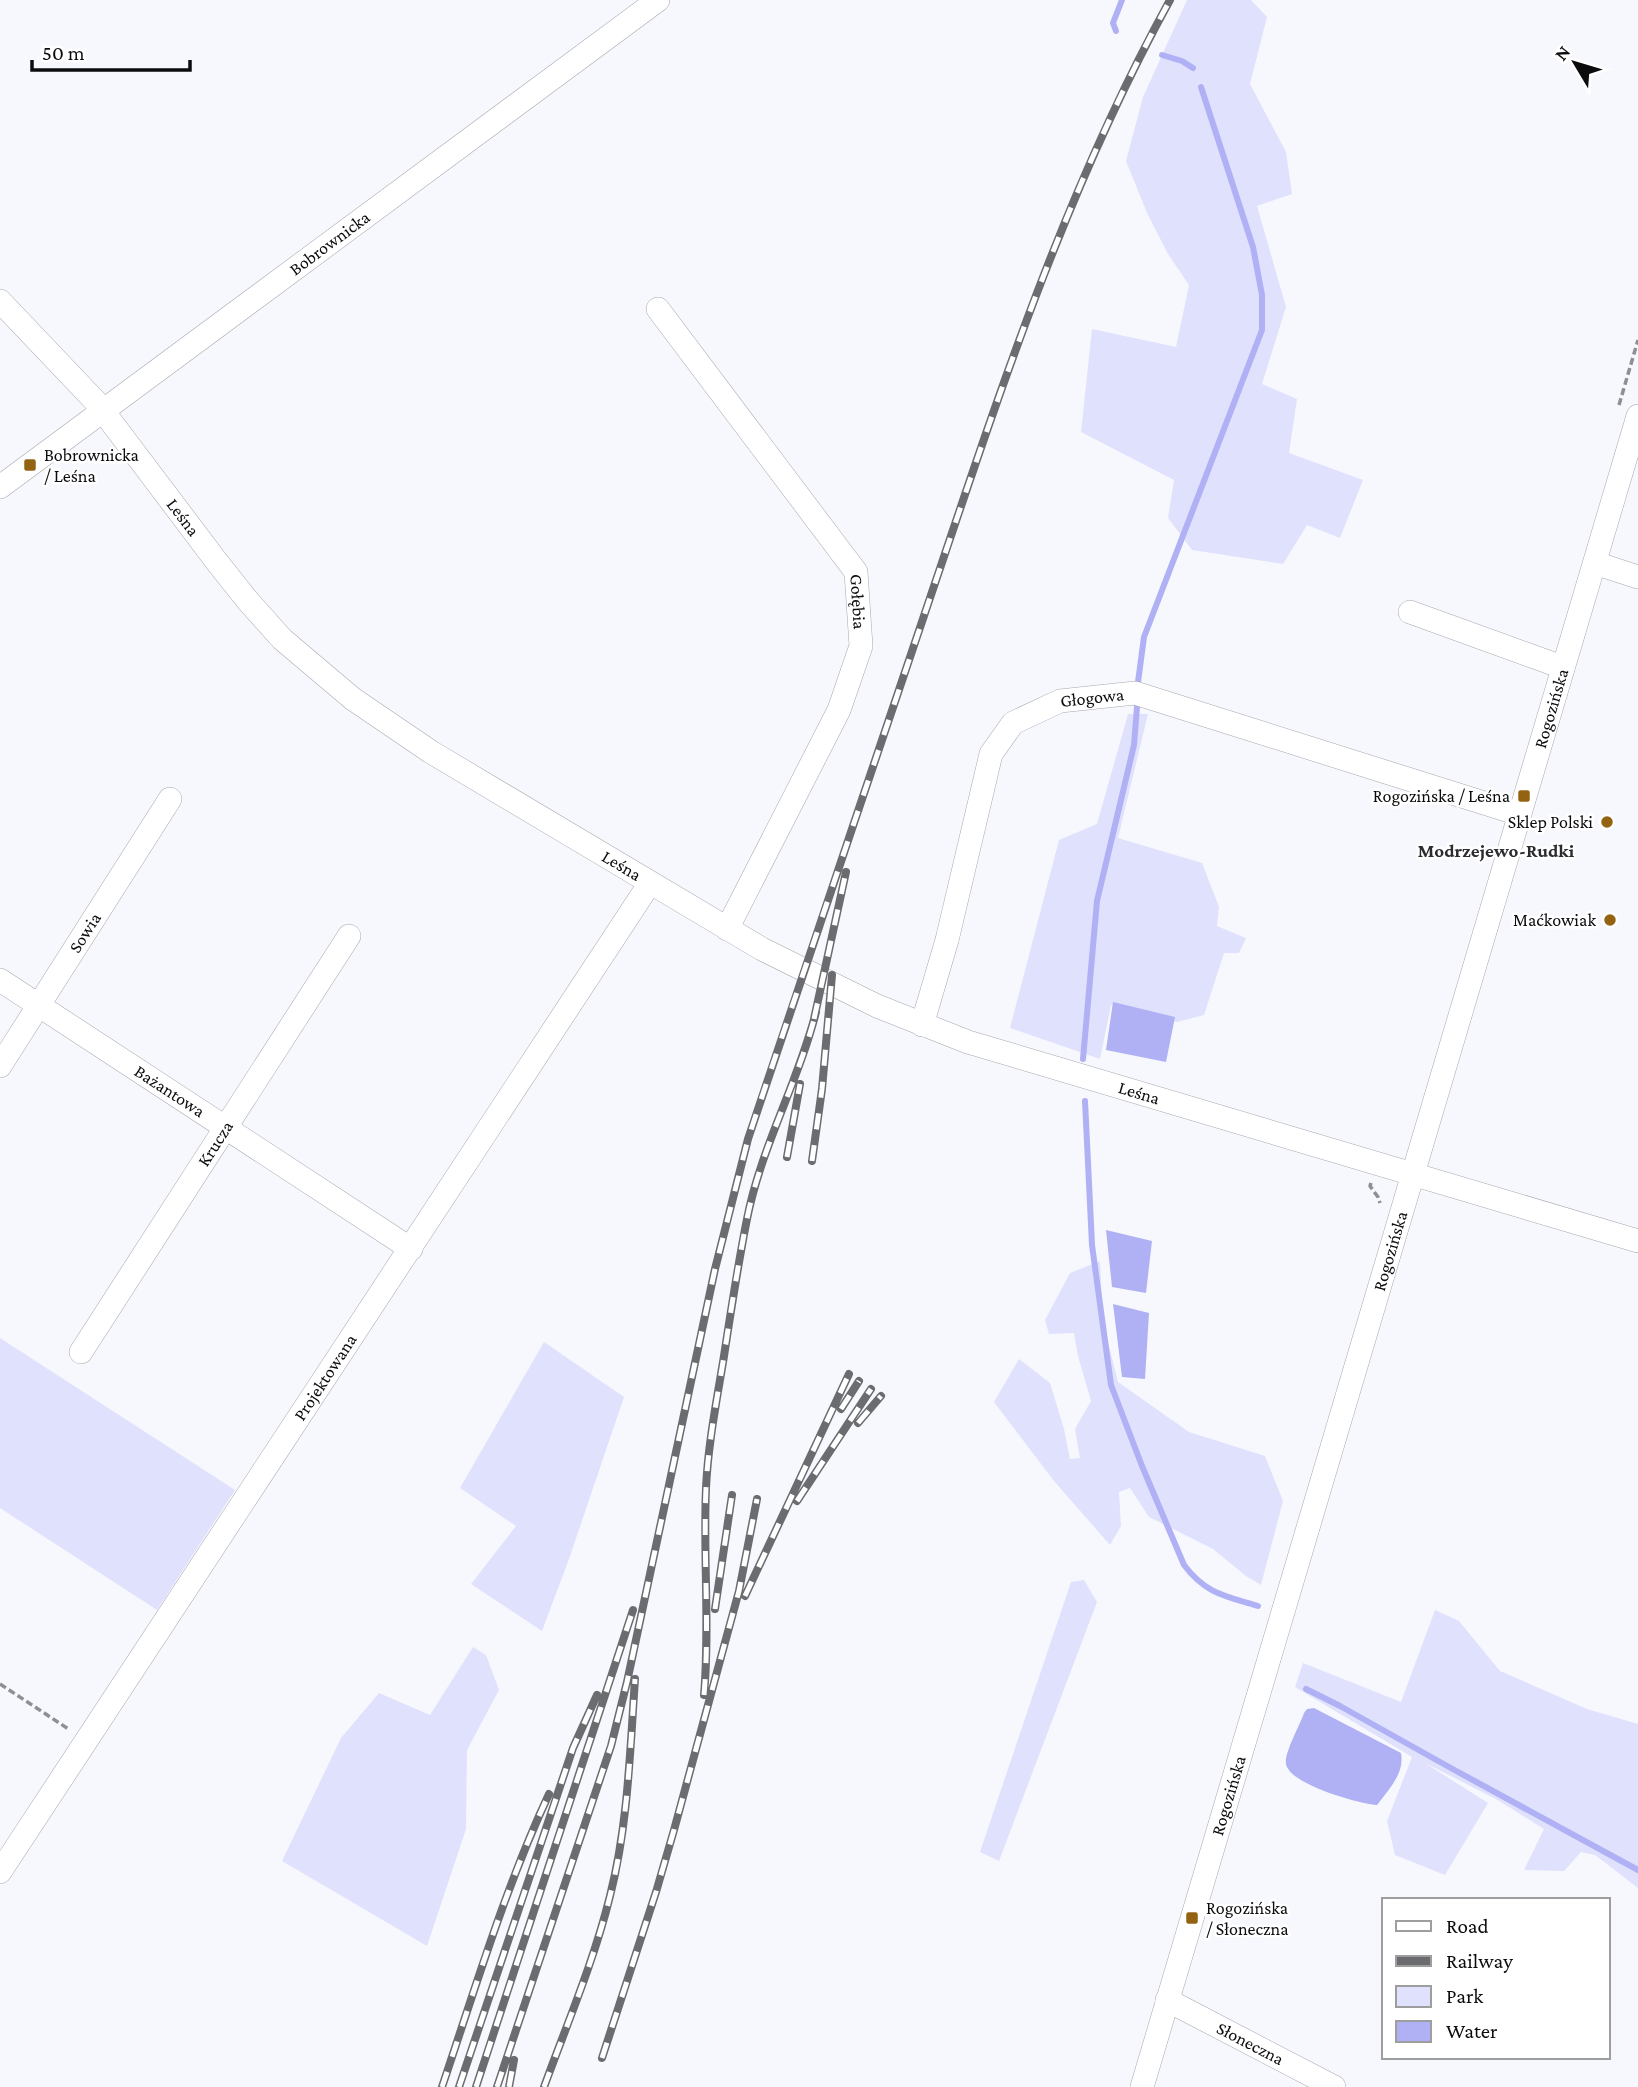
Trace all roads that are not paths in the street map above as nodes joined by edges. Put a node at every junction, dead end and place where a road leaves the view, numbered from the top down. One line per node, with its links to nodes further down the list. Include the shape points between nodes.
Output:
1 (657, 0): 4 (street, Bobrownicka)
2 (0, 300): 4 (street, Leśna)
3 (658, 309): 14 (street, Gołębia, via 856,572 861,646 839,710)
4 (104, 410): 6 (street, Bobrownicka); 13 (street, Leśna, via 244,597 324,676 431,752)
5 (1638, 416): 7 (street, Rogozińska)
6 (0, 487)
7 (1595, 563): 8 (street); 10 (street, Rogozińska)
8 (1638, 577)
9 (1410, 612): 10 (street)
10 (1562, 667): 12 (street, Rogozińska)
11 (170, 799): 17 (street, Sowia)
12 (1519, 814): 18 (street, Głogowa, via 1135,693 1059,701 1013,723 991,754); 21 (street, Rogozińska)
13 (650, 883): 14 (street, Leśna); 23 (street, Projektowana)
14 (727, 929): 18 (street, Leśna, via 823,981)
15 (349, 936): 20 (street, Krucza)
16 (0, 980): 17 (street, Bażantowa)
17 (38, 1005): 19 (street, Sowia); 20 (street, Bażantowa)
18 (922, 1025): 21 (street, Leśna)
19 (0, 1066)
20 (226, 1129): 23 (street, Bażantowa); 24 (street, Krucza)
21 (1412, 1174): 22 (street, Leśna); 26 (street, Rogozińska)
22 (1638, 1241)
23 (411, 1248): 25 (street, Projektowana)
24 (81, 1352)
25 (0, 1872)
26 (1167, 2000): 27 (street, Rogozińska); 28 (street, Słoneczna)
27 (1142, 2087)
28 (1334, 2087)

